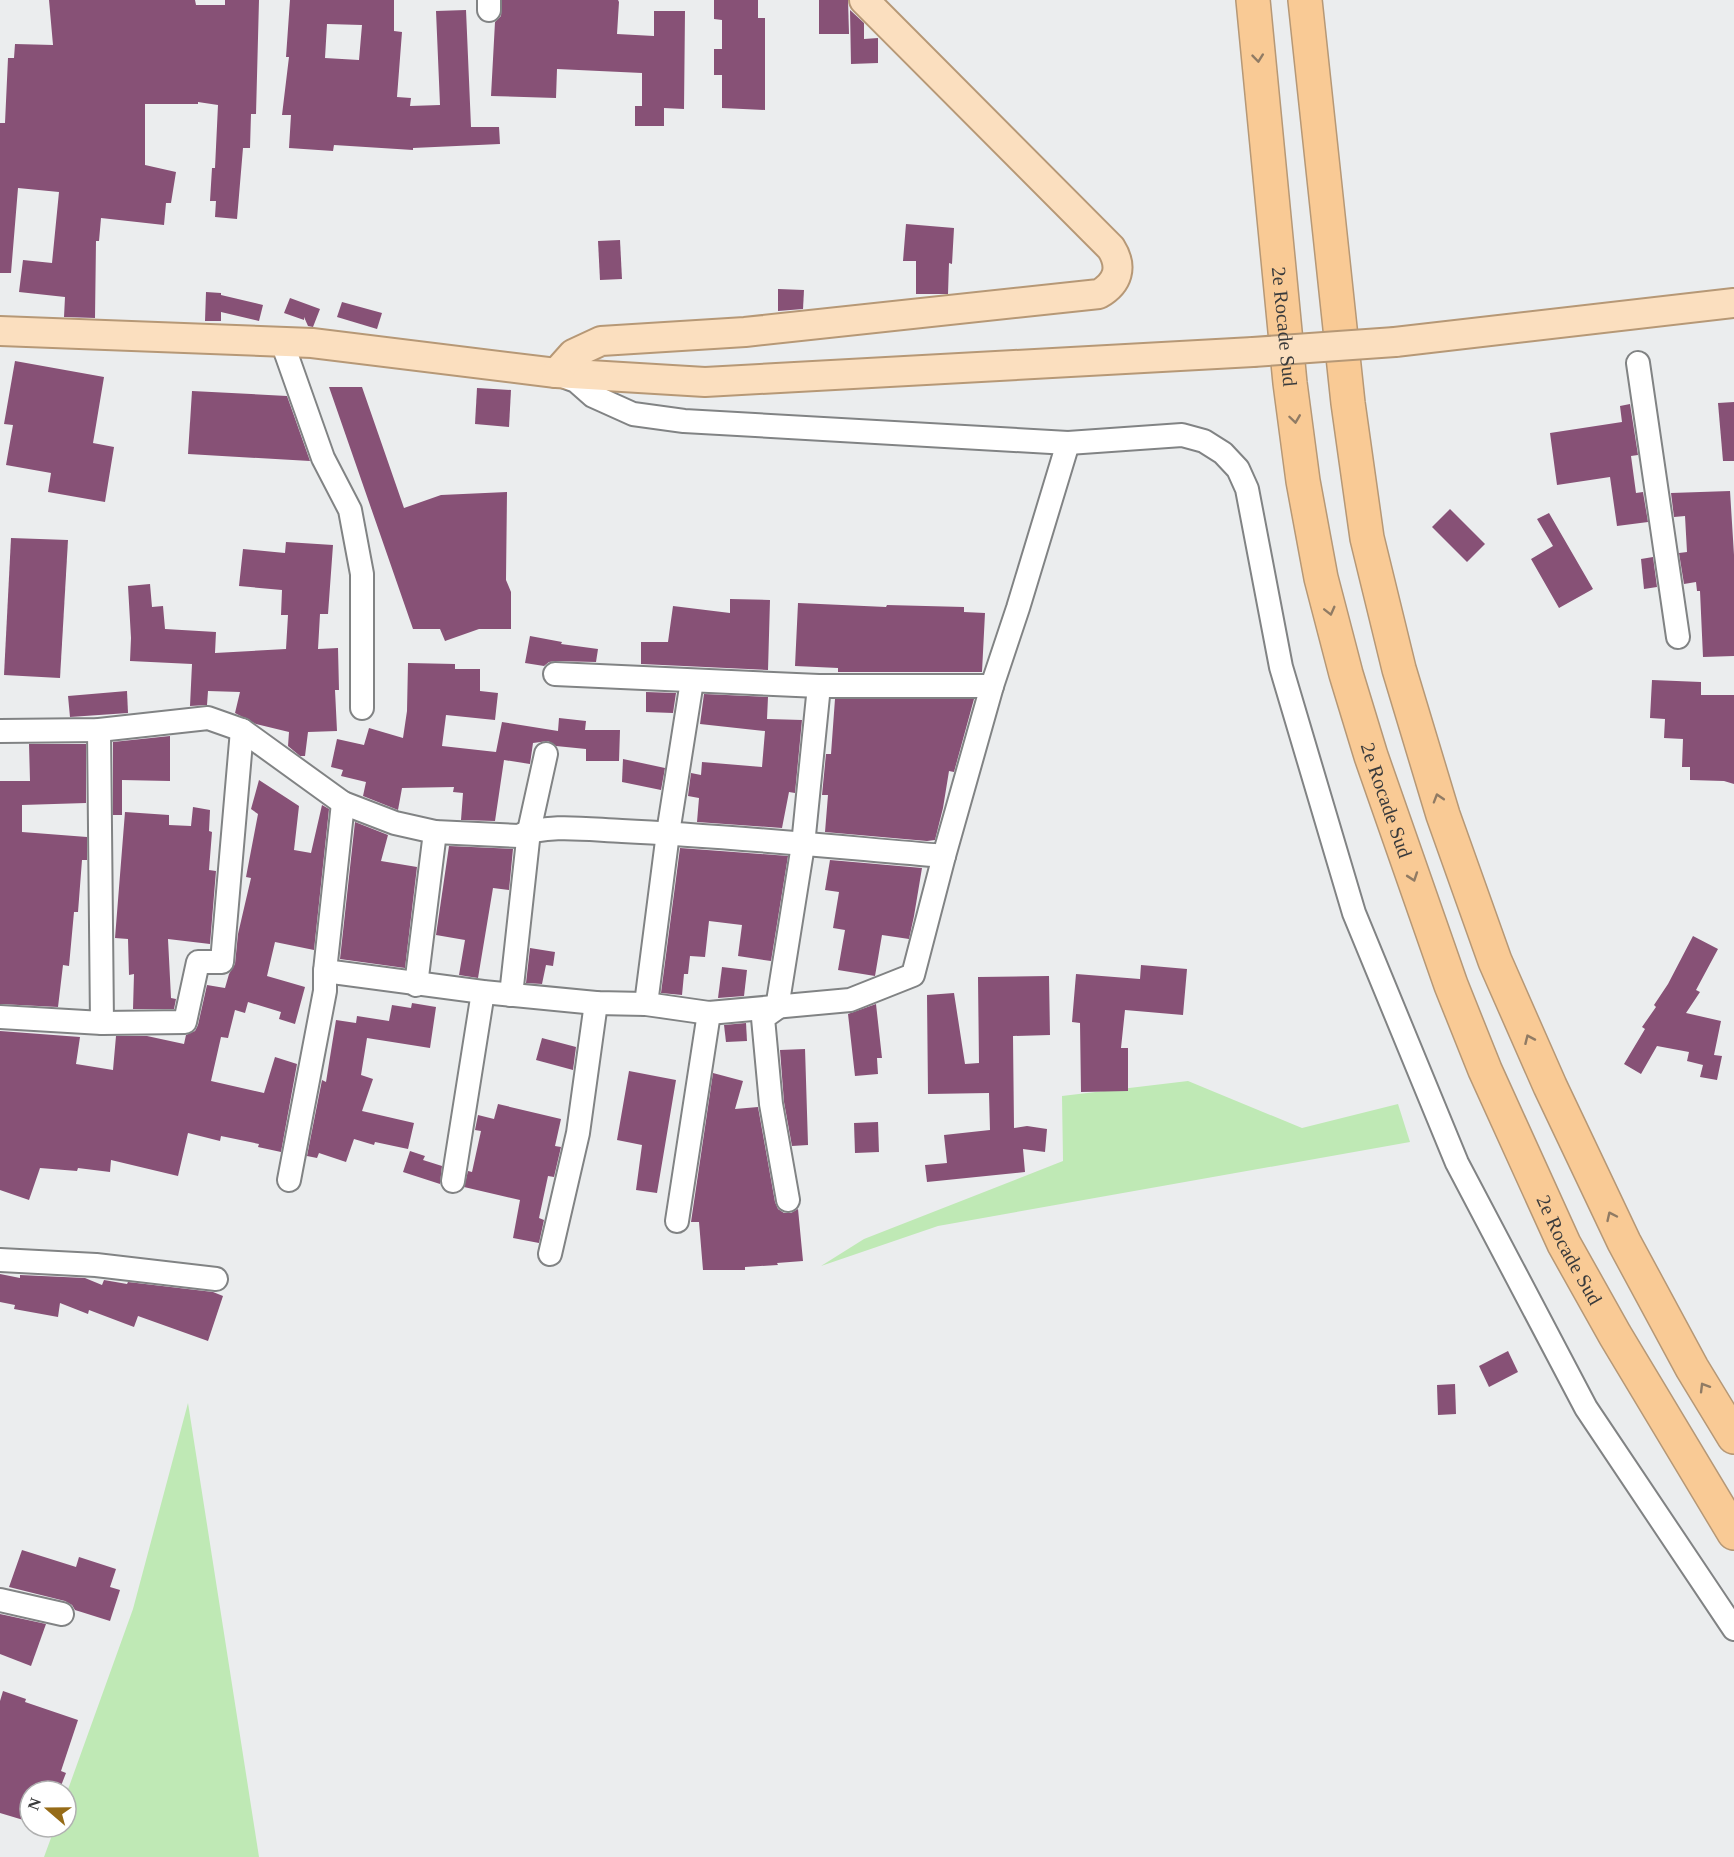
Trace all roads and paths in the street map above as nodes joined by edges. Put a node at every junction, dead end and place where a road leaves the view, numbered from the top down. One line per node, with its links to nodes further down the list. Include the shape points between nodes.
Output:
1 (864, 0): 8 (main road, via 1112,248 1118,265 1113,283 1099,294 745,332 602,341 573,354)
2 (1253, 0): 44 (highway, 2e Rocade Sud, one-way to 44, via 1303,481 1322,578 1371,756 1451,985 1564,1244)
3 (1305, 0): 43 (highway, one-way to 3, via 1624,1242 1500,972 1443,815 1399,669 1367,538 1348,403)
4 (1734, 303): 8 (main road, bridge, via 1395,342 1253,352 705,382)
5 (0, 331): 6 (main road)
6 (282, 342): 8 (main road); 15 (street, via 323,458 350,510 362,574)
7 (1638, 363): 10 (street)
8 (556, 373): 9 (street, via 633,414 684,421)
9 (1068, 442): 14 (street); 47 (street, via 1182,435 1204,441 1238,469 1247,489 1281,667 1354,913 1457,1163 1586,1408)
10 (1678, 638)
11 (555, 674): 12 (street)
12 (692, 681): 13 (street); 23 (street)
13 (819, 686): 14 (street); 24 (street)
14 (992, 686): 25 (street)
15 (362, 708)
16 (99, 730): 17 (street, via 208,718); 18 (street); 35 (street)
17 (242, 730): 20 (street); 35 (street, via 222,962 198,962 185,1022)
18 (0, 731)
19 (546, 754): 21 (street)
20 (343, 803): 22 (street, via 395,823); 26 (street)
21 (529, 831): 22 (street, via 519,836); 23 (street); 29 (street)
22 (435, 832): 27 (street)
23 (668, 833): 24 (street); 31 (street)
24 (803, 844): 25 (street); 32 (street)
25 (944, 856): 32 (street, via 914,975 850,1000)
26 (325, 971): 27 (street); 36 (street, via 325,991)
27 (416, 984): 28 (street)
28 (483, 992): 29 (street); 37 (street)
29 (511, 995): 30 (street)
30 (596, 1004): 31 (street); 40 (street, via 578,1133)
31 (646, 1004): 33 (street)
32 (777, 1008): 33 (street); 38 (street, via 763,1018 771,1104)
33 (709, 1013): 39 (street)
34 (0, 1017): 35 (street)
35 (102, 1023)
36 (289, 1180)
37 (453, 1181)
38 (788, 1200)
39 (677, 1221)
40 (550, 1254)
41 (0, 1260): 42 (street, via 96,1265)
42 (216, 1280)
43 (1734, 1437)
44 (1734, 1533)
45 (0, 1600): 46 (street)
46 (62, 1614)
47 (1734, 1629)

